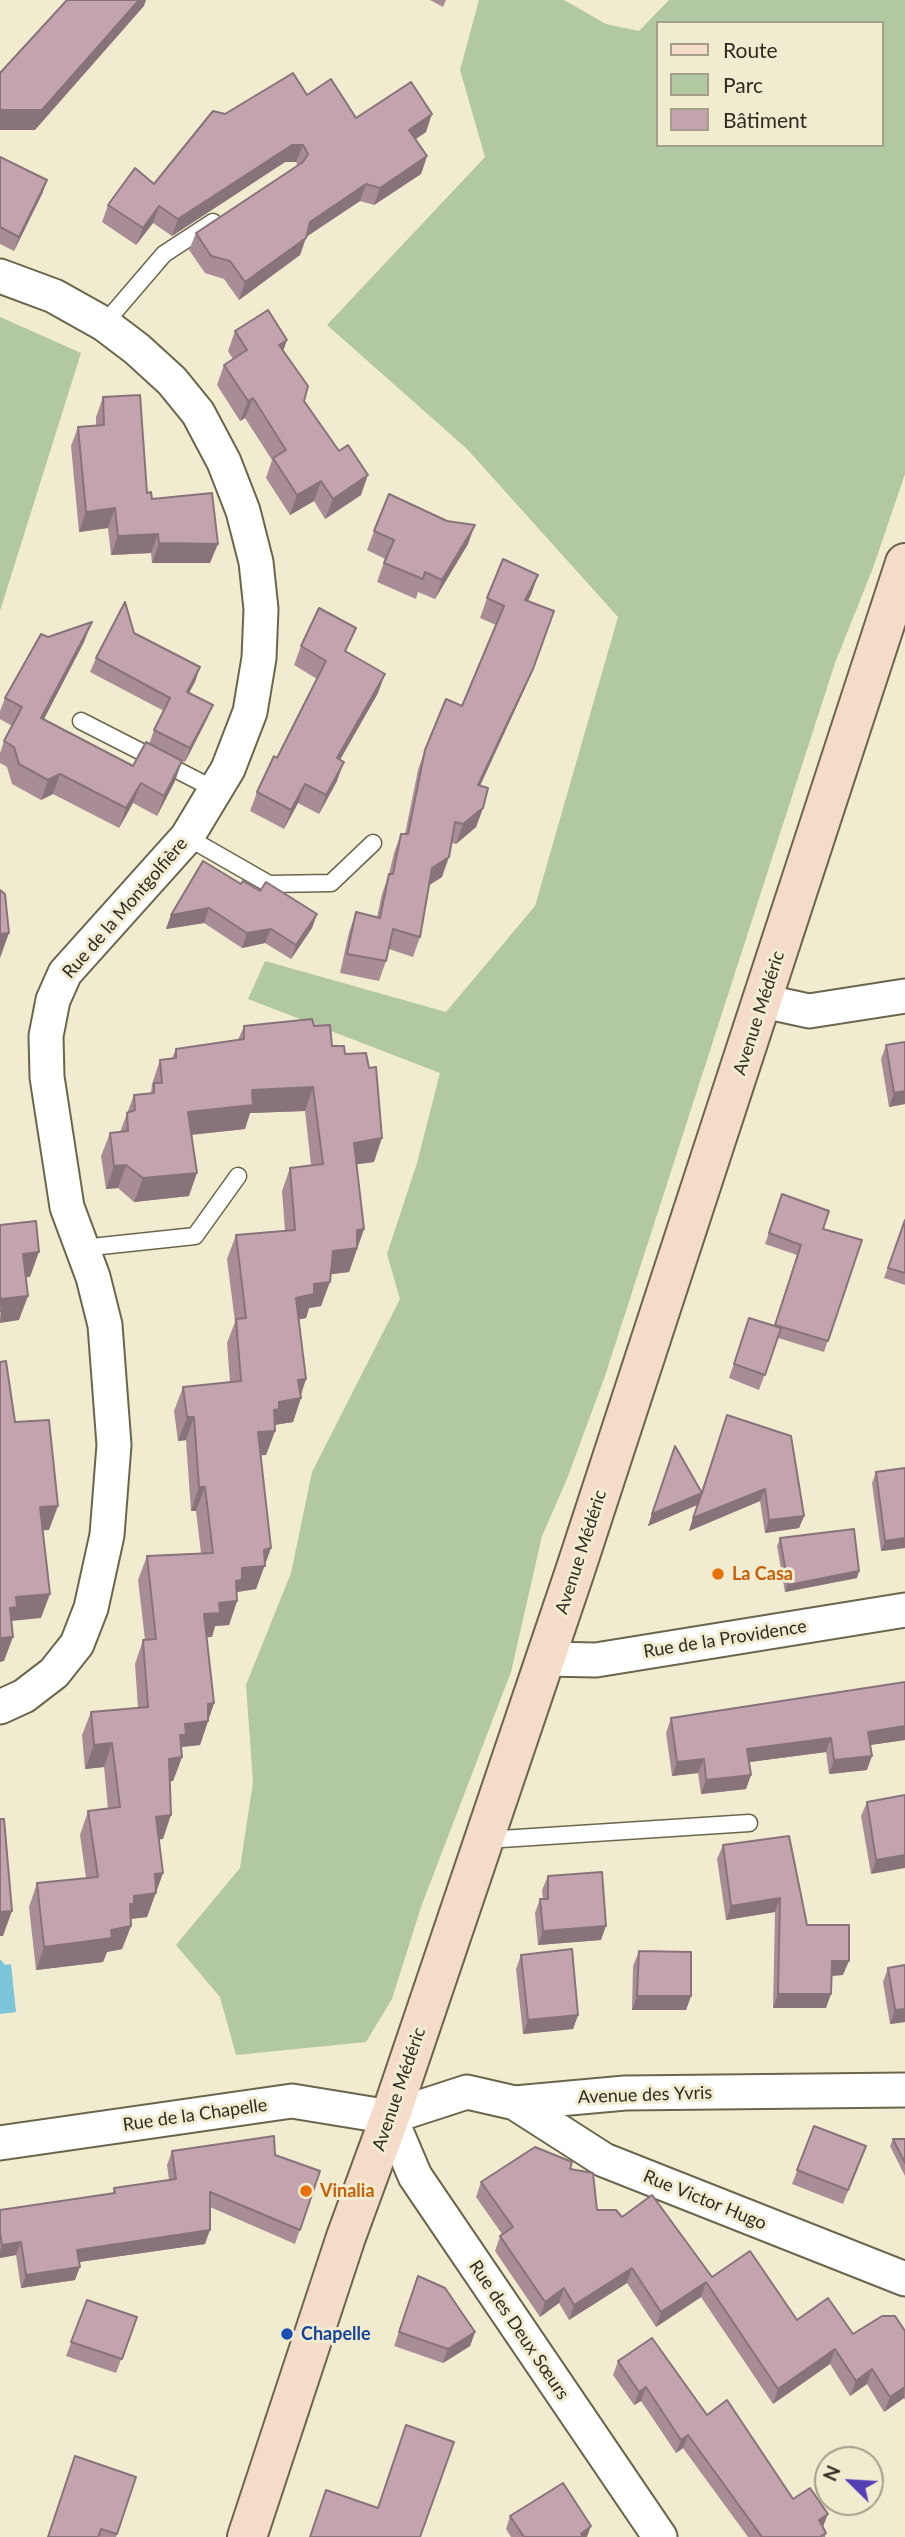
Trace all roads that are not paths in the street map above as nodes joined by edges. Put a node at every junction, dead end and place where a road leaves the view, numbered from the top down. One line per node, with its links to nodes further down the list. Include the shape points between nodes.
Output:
1 (222, 216): 3 (lane, via 164,254)
2 (0, 276): 3 (street, Rue de la Montgolfière, via 54,296)
3 (104, 324): 6 (street, Rue de la Montgolfière, via 172,381 198,413 224,462 250,536 261,609 259,659 250,712 229,769)
4 (905, 563): 10 (main road, Avenue Médéric)
5 (81, 721): 6 (lane)
6 (216, 790): 7 (street, Rue de la Montgolfière)
7 (187, 837): 8 (lane, via 269,884 331,883); 12 (street, Rue de la Montgolfière, via 65,973 53,1000 46,1036 47,1076 67,1208)
8 (373, 843)
9 (905, 996): 10 (street, via 808,1011)
10 (763, 1001): 14 (main road, Avenue Médéric)
11 (239, 1176): 12 (lane, via 195,1236)
12 (82, 1248): 15 (street, Rue de la Montgolfière, via 105,1325 114,1445 107,1535 91,1608 76,1644 54,1673)
13 (905, 1610): 14 (street, Rue de la Providence, via 596,1660)
14 (545, 1659): 17 (main road, Avenue Médéric)
15 (0, 1707)
16 (748, 1823): 17 (lane)
17 (484, 1840): 20 (main road, Avenue Médéric)
18 (905, 2090): 19 (street, Avenue des Yvris, via 625,2092)
19 (515, 2102): 20 (street, Avenue des Yvris, via 467,2092); 22 (street, Rue Victor Hugo, via 604,2160)
20 (390, 2116): 21 (street, Rue de la Chapelle, via 292,2101); 23 (main road, Avenue Médéric); 24 (street, Rue des Deux Sœurs, via 415,2176)
21 (0, 2143)
22 (905, 2279)
23 (247, 2537)
24 (660, 2537)

